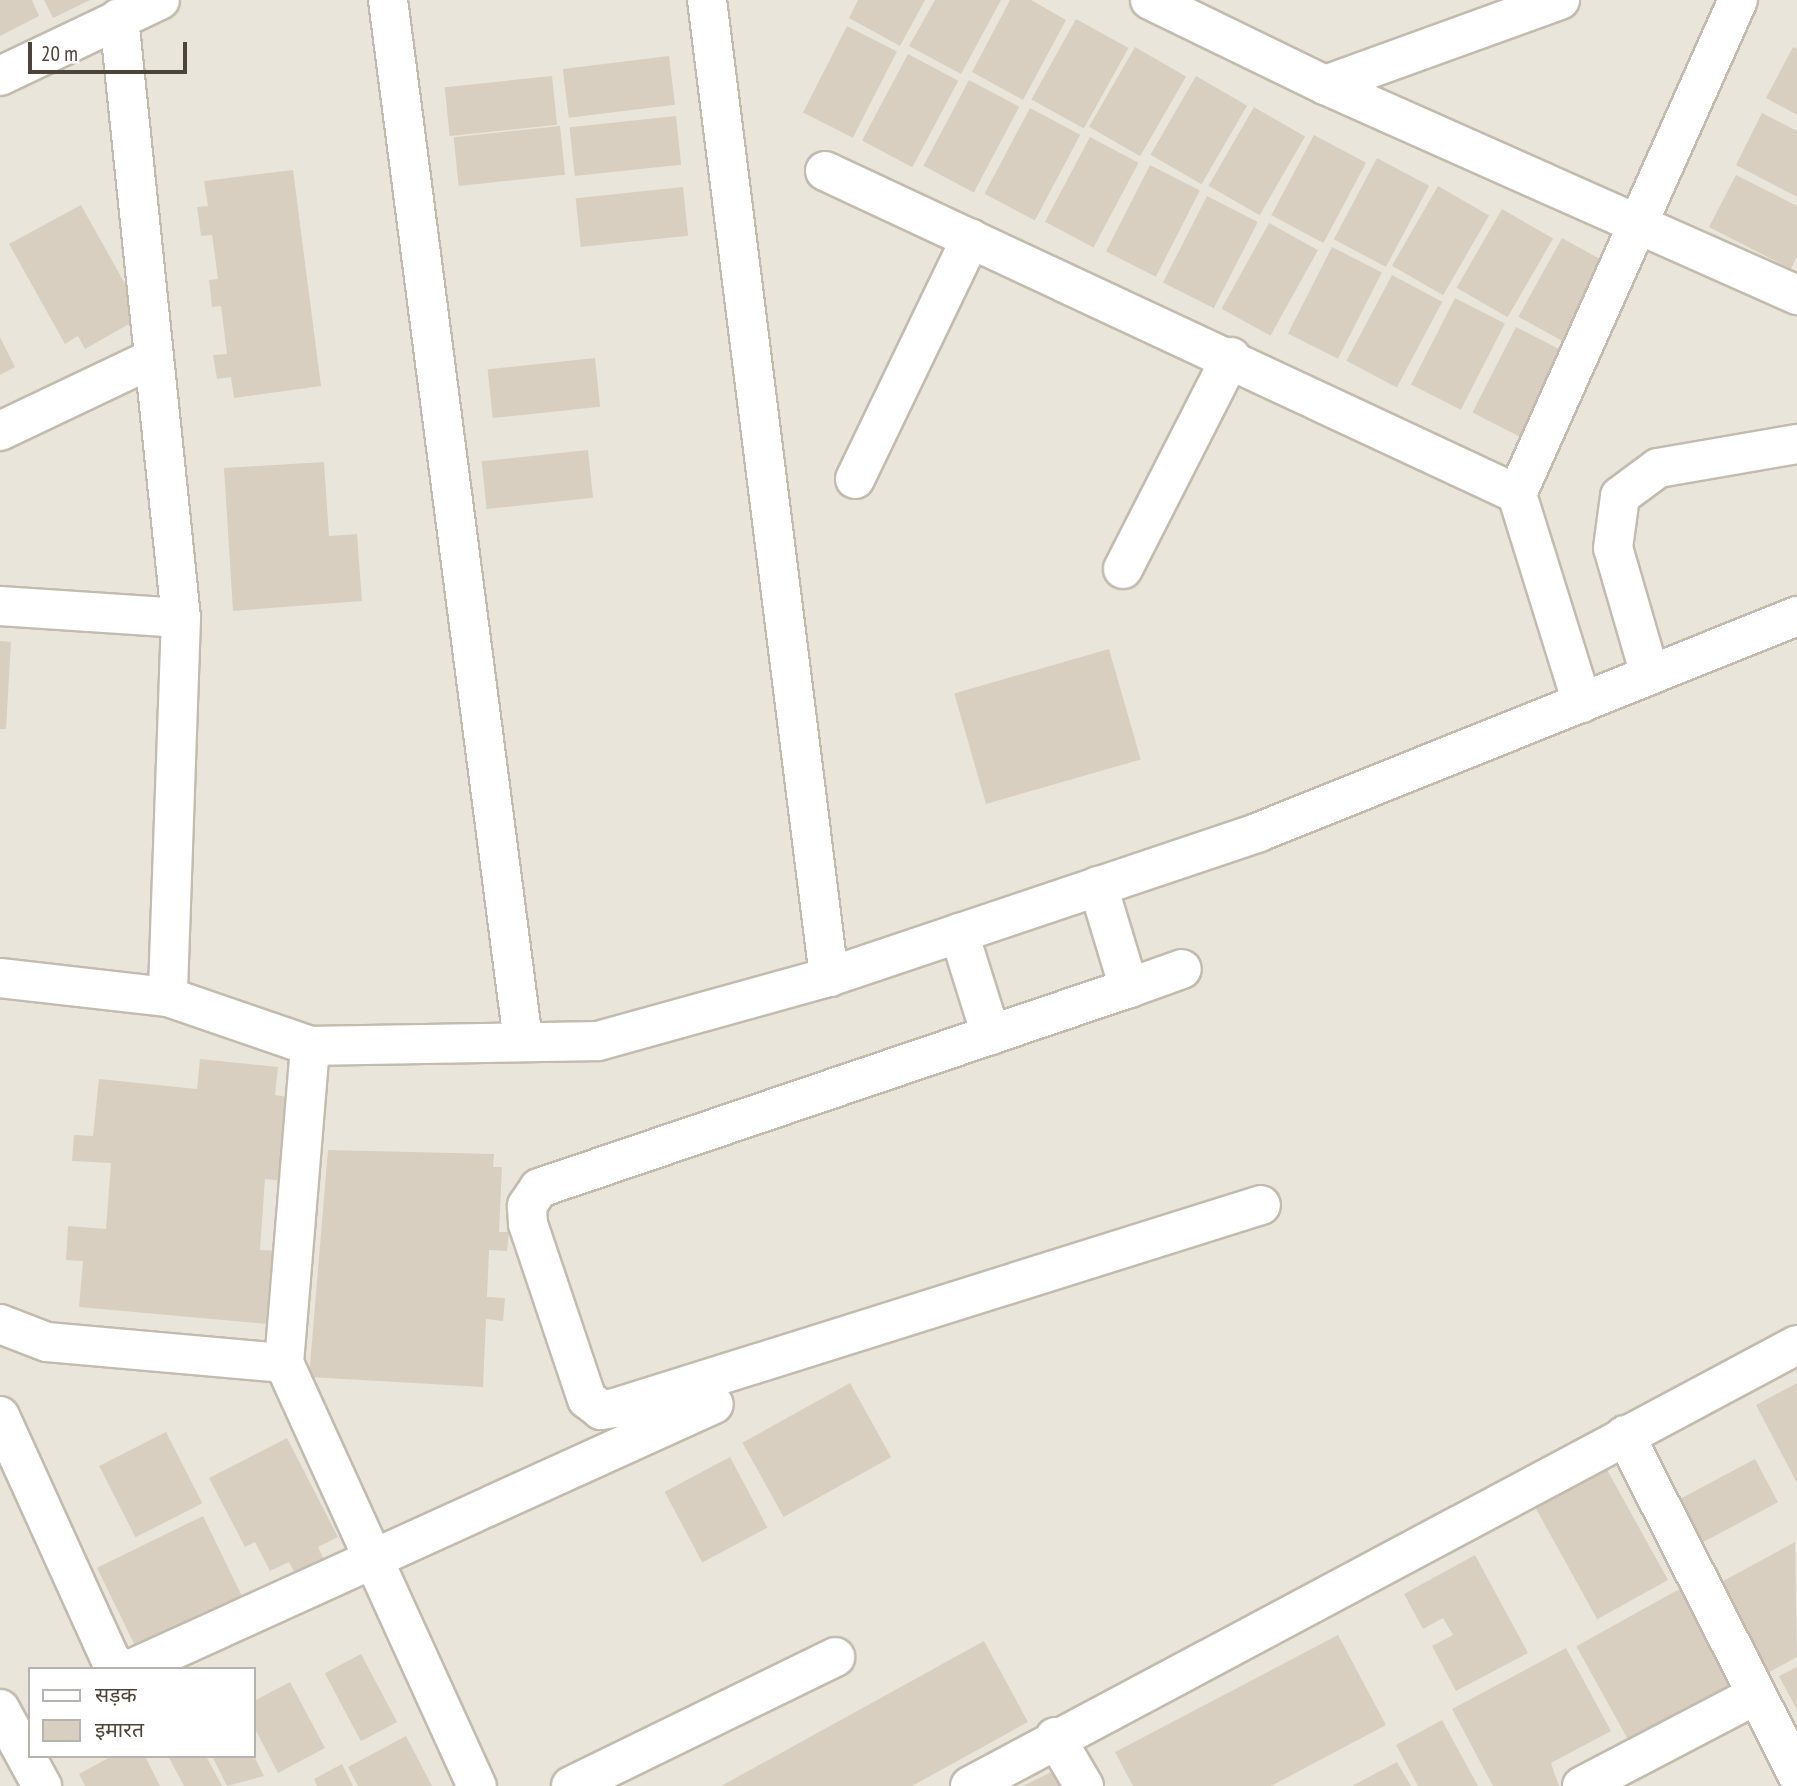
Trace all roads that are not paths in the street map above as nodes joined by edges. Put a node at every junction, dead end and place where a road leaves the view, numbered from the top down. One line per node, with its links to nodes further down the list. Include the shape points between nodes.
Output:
1 (160, 0): 7 (street)
2 (388, 0): 34 (street)
3 (707, 0): 29 (street)
4 (1150, 0): 9 (street)
5 (1560, 0): 9 (street)
6 (1738, 0): 11 (street)
7 (119, 18): 8 (street); 15 (street)
8 (0, 76)
9 (1325, 85): 11 (street)
10 (825, 171): 12 (street)
11 (1638, 225): 13 (street); 19 (street)
12 (971, 238): 14 (street); 18 (street)
13 (1797, 295)
14 (1231, 357): 19 (street); 20 (street)
15 (154, 358): 16 (street); 23 (street)
16 (0, 431)
17 (1797, 444): 24 (street, via 1658,468 1620,496 1613,548)
18 (856, 480)
19 (1517, 494): 25 (street)
20 (1123, 569)
21 (0, 606): 23 (street)
22 (1797, 616): 24 (street)
23 (181, 618): 32 (street)
24 (1650, 675): 25 (street)
25 (1582, 703): 26 (street, via 1259,832)
26 (1098, 886): 27 (street); 31 (street)
27 (959, 933): 29 (street); 33 (street)
28 (1182, 969): 31 (street)
29 (829, 977): 34 (street, via 598,1041)
30 (0, 978): 32 (street)
31 (1129, 988): 33 (street)
32 (168, 997): 35 (street)
33 (991, 1035): 36 (street, via 539,1188 527,1206 528,1224 587,1399 601,1410 615,1408)
34 (523, 1041): 35 (street)
35 (310, 1046): 39 (street)
36 (1261, 1205)
37 (0, 1324): 39 (street, via 47,1342)
38 (1797, 1345): 42 (street)
39 (284, 1363): 43 (street)
40 (714, 1404): 43 (street)
41 (0, 1416): 45 (street, via 111,1661)
42 (1625, 1435): 47 (street); 49 (street)
43 (369, 1561): 46 (street); 52 (street)
44 (835, 1657): 53 (street)
45 (120, 1667)
46 (135, 1667)
47 (1754, 1696): 50 (street); 56 (street)
48 (0, 1709): 51 (street)
49 (1055, 1737): 54 (street); 55 (street)
50 (1797, 1774)
51 (42, 1786)
52 (477, 1786)
53 (571, 1786)
54 (970, 1786)
55 (1084, 1786)
56 (1582, 1786)

